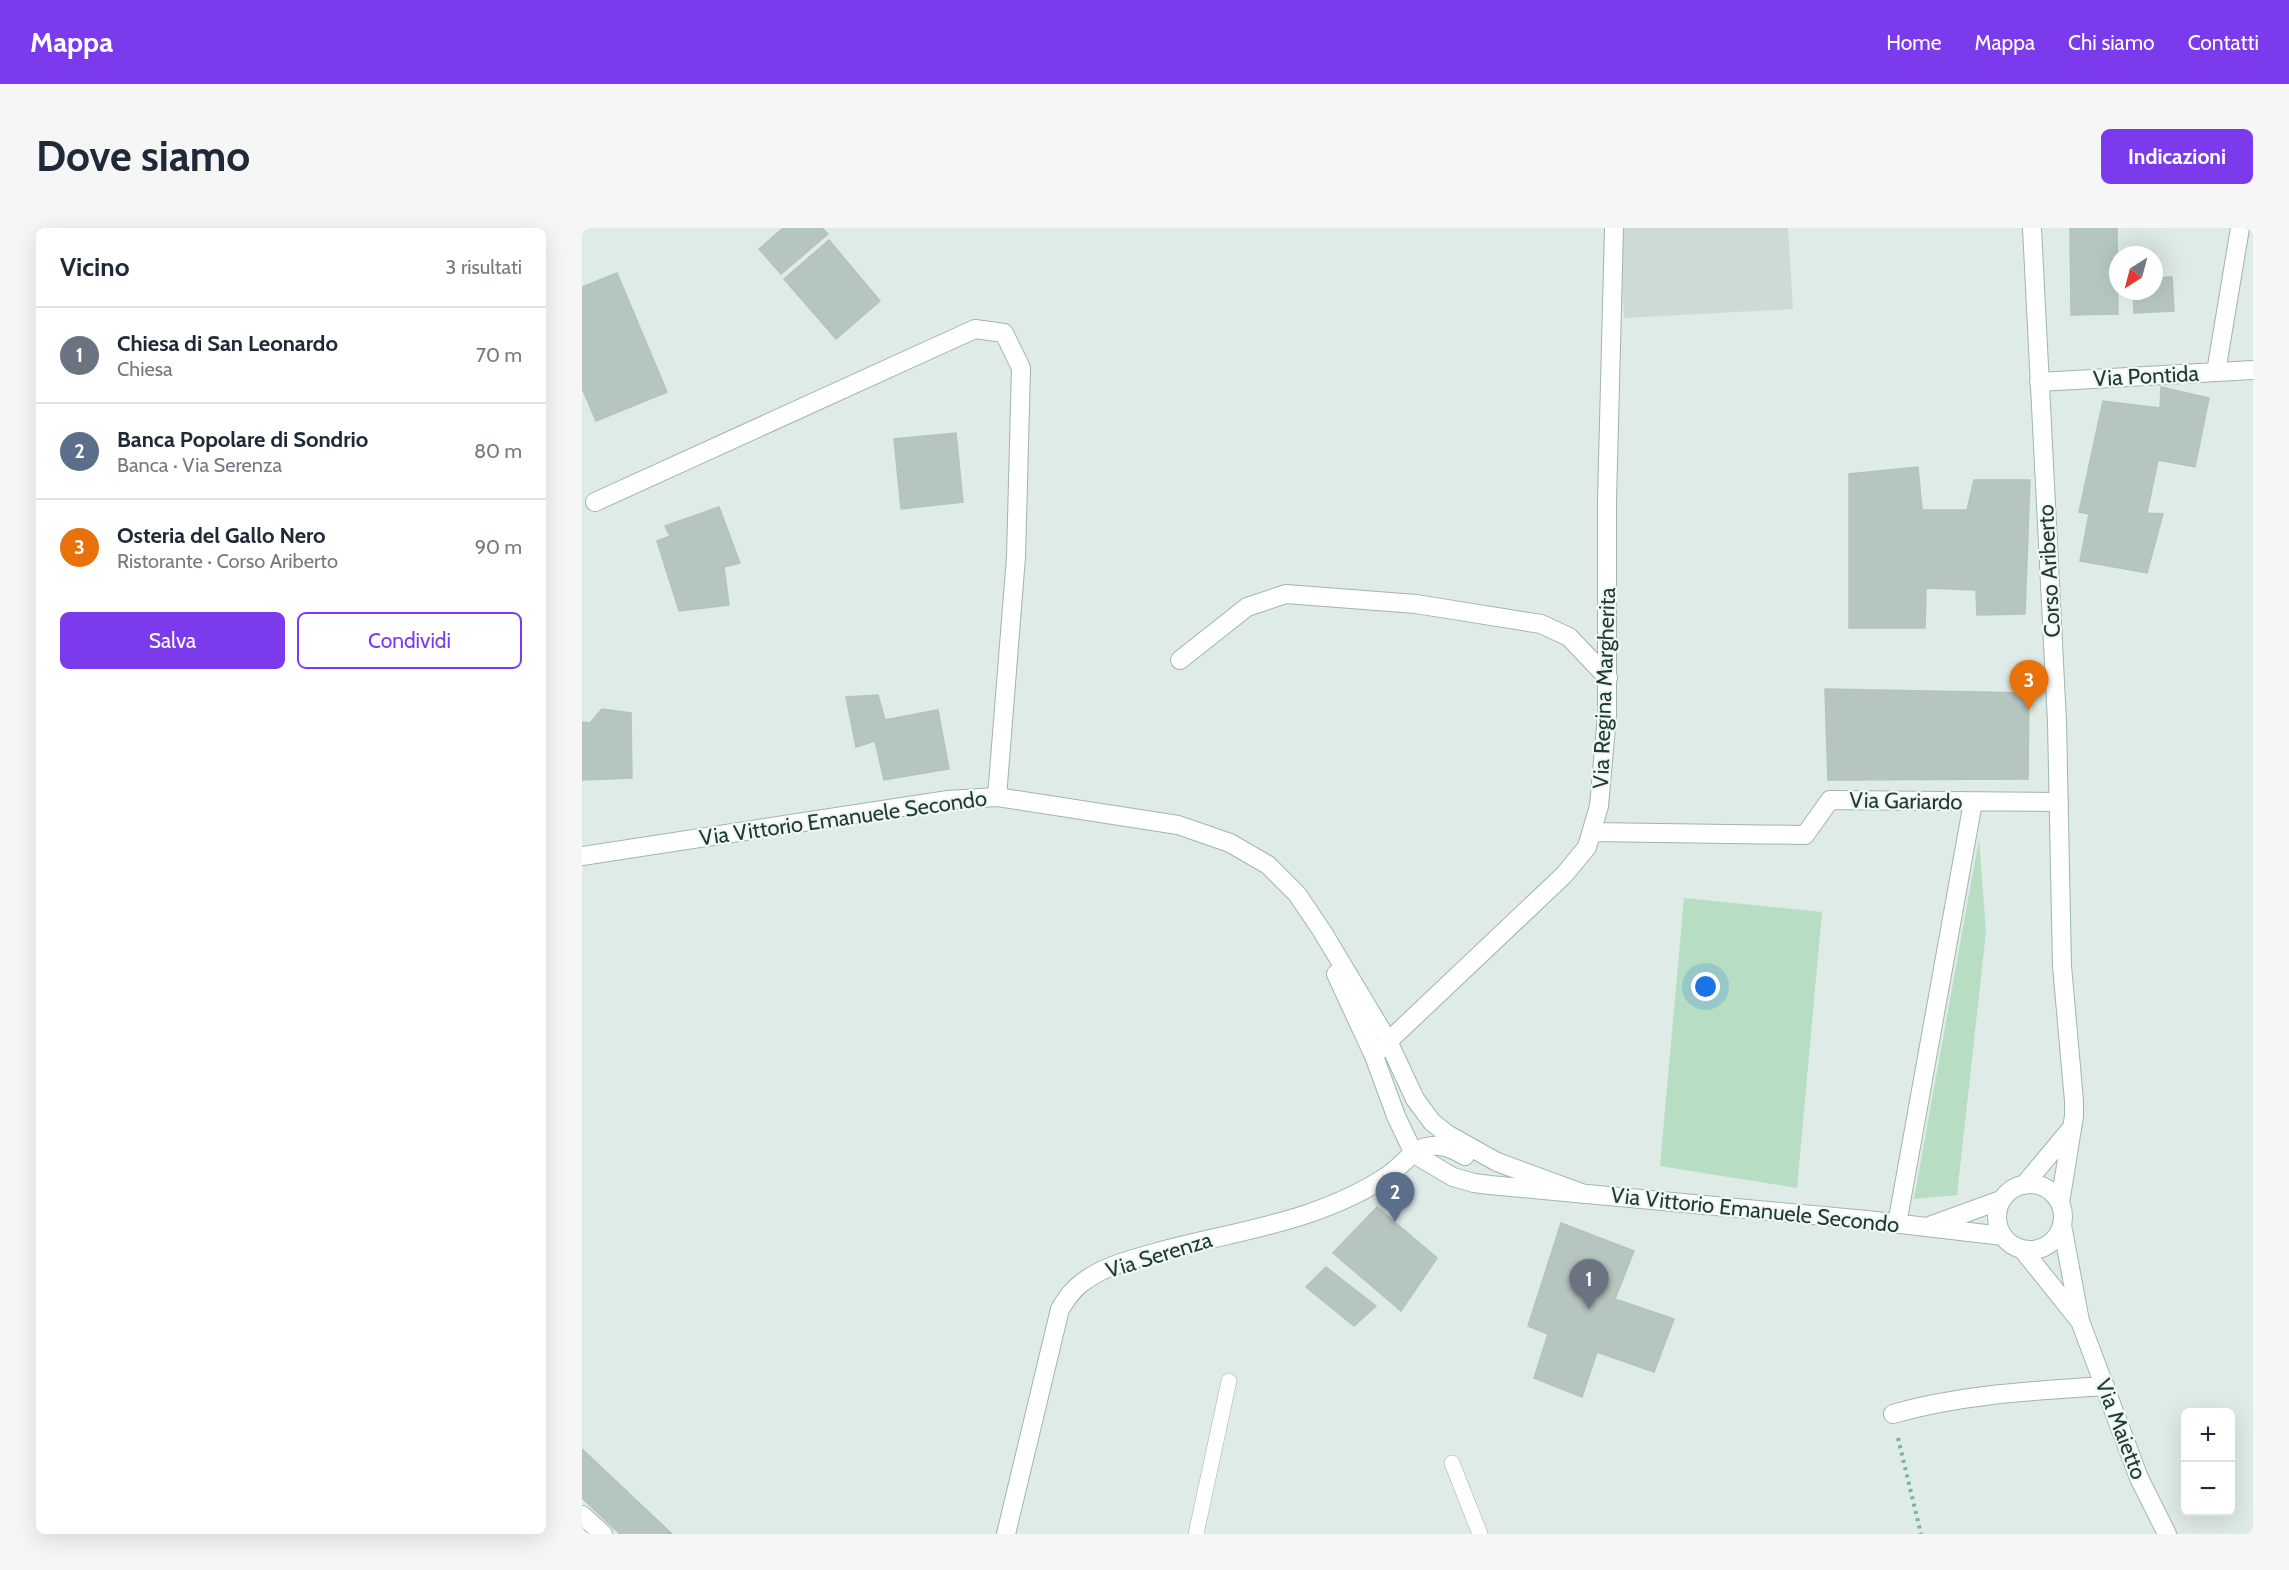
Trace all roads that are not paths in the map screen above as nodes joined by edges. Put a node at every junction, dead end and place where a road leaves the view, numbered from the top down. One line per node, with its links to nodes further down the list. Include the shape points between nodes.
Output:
1 (1614, 228): 9 (street, Via Regina Margherita, via 1607,501)
2 (2032, 228): 6 (street, Corso Ariberto)
3 (2240, 228): 5 (street)
4 (2253, 370): 5 (street, Via Pontida)
5 (2216, 372): 6 (street, Via Pontida)
6 (2039, 382): 12 (street, Corso Ariberto)
7 (595, 502): 10 (street, via 975,329 1004,333 1021,368 1016,557)
8 (1180, 660): 9 (street, via 1247,607 1286,594 1416,604 1541,624 1569,637)
9 (1608, 678): 13 (street, Via Regina Margherita, via 1599,806)
10 (996, 797): 14 (street, Via Vittorio Emanuele Secondo, via 948,800); 15 (street, Via Vittorio Emanuele Secondo, via 1178,825 1230,843 1268,865 1297,894)
11 (1973, 802): 12 (street, Via Gariardo); 13 (street, Via Gariardo, via 1830,800 1805,836); 25 (street)
12 (2059, 802): 18 (street, Corso Ariberto, via 2062,966 2074,1101)
13 (1592, 832): 16 (street, Via Regina Margherita, via 1587,847 1564,875)
14 (582, 856)
15 (1317, 925): 16 (street, Via Vittorio Emanuele Secondo); 17 (street, Via Vittorio Emanuele Secondo)
16 (1388, 1041): 17 (street, Via Regina Margherita); 20 (street, Via Vittorio Emanuele Secondo, via 1415,1099 1432,1122 1489,1158)
17 (1374, 1056): 19 (street, Via Vittorio Emanuele Secondo)
18 (2072, 1129): 21 (street); 24 (street, Corso Ariberto)
19 (1414, 1154): 20 (street, Via Vittorio Emanuele Secondo, via 1428,1146 1446,1147 1501,1174 1516,1178); 22 (street, Via Vittorio Emanuele Secondo, via 1444,1172 1474,1183); 37 (street, Via Serenza, via 1363,1191 1331,1205 1278,1223 1117,1263 1083,1281 1069,1294 1060,1309)
20 (1534, 1176): 22 (street, Via Vittorio Emanuele Secondo)
21 (2024, 1185): 23 (street); 24 (street, via 2038,1185 2050,1191)
22 (1584, 1194): 25 (street, Via Vittorio Emanuele Secondo)
23 (2001, 1200): 27 (street, Via Vittorio Emanuele Secondo); 28 (street, via 1997,1212)
24 (2060, 1203): 26 (street)
25 (1897, 1224): 27 (street, Via Vittorio Emanuele Secondo)
26 (2062, 1225): 29 (street, via 2046,1246); 30 (street, Via Maietto)
27 (1927, 1227): 28 (street, Via Vittorio Emanuele Secondo)
28 (2002, 1236): 29 (street)
29 (2022, 1249): 30 (street, Via Maietto)
30 (2080, 1321): 32 (street, Via Maietto)
31 (1228, 1381): 38 (lane)
32 (2105, 1386): 33 (street, via 2015,1392 1920,1406); 40 (street, Via Maietto, via 2139,1478)
33 (1893, 1414)
34 (1452, 1463): 39 (lane)
35 (582, 1515): 36 (street)
36 (603, 1534)
37 (1006, 1534)
38 (1196, 1534)
39 (1479, 1534)
40 (2167, 1534)

